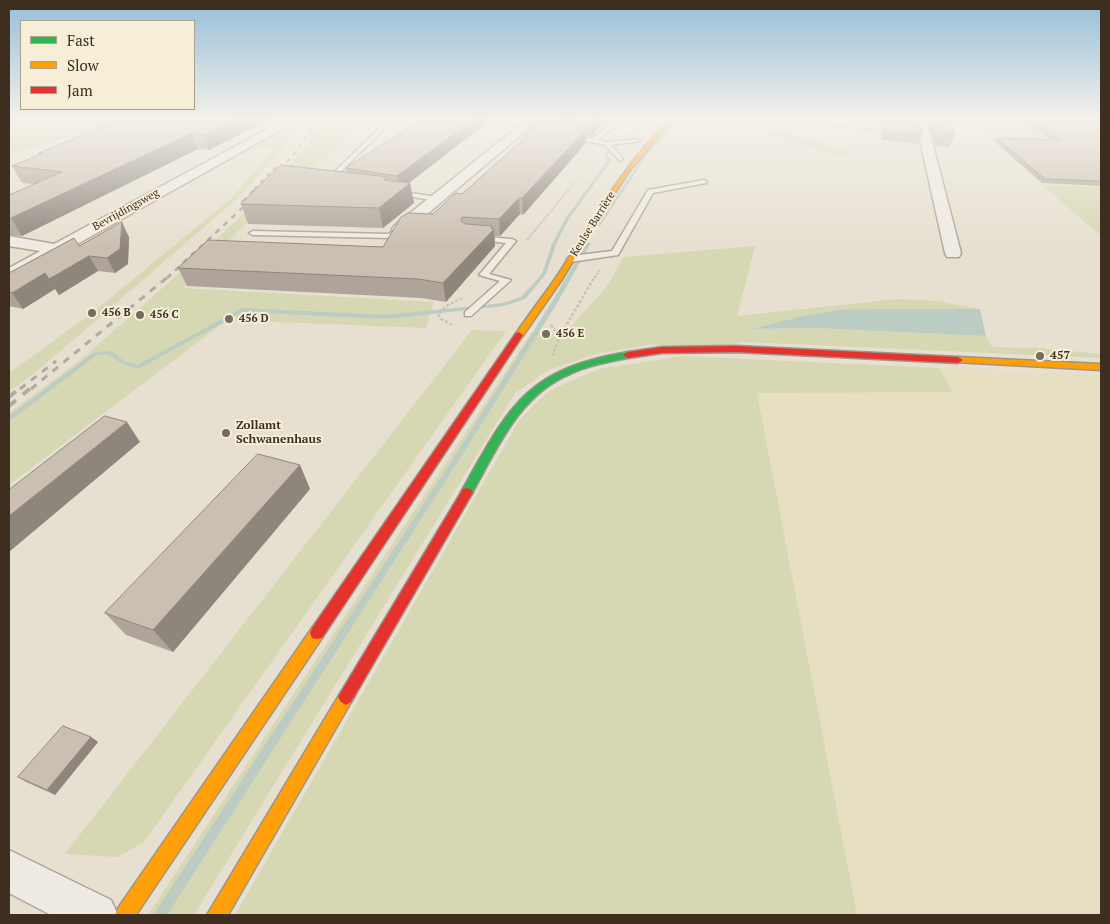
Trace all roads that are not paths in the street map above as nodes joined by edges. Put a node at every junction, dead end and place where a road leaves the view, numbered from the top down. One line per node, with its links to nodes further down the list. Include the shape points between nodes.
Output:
1 (213, 161): 15 (street, Bevrijdingsweg)
2 (349, 161): 7 (lane, via 326,183)
3 (483, 161): 9 (street)
4 (635, 161): 17 (main road, Keulse Barrière)
5 (928, 161): 16 (street)
6 (704, 182): 17 (lane, via 650,191 615,253)
7 (335, 184)
8 (391, 192): 9 (lane)
9 (437, 199): 10 (street)
10 (400, 230): 11 (lane, via 392,236)
11 (253, 232)
12 (469, 237): 21 (lane, via 512,241 483,275 507,280)
13 (9, 241): 15 (street)
14 (565, 247): 20 (main road, Keulse Barrière, via 556,265)
15 (47, 248): 18 (street, Bevrijdingsweg); 19 (street, Bevrijdingsweg)
16 (953, 254)
17 (571, 259): 20 (main road, Keulse Barrière)
18 (9, 262)
19 (9, 275)
20 (553, 285): 25 (main road, Keulse Barrière)
21 (468, 314)
22 (1101, 366): 26 (main road, via 672,348 602,361 555,377 539,387 515,411)
23 (9, 871): 24 (street)
24 (96, 915)
25 (125, 915)
26 (217, 915)

